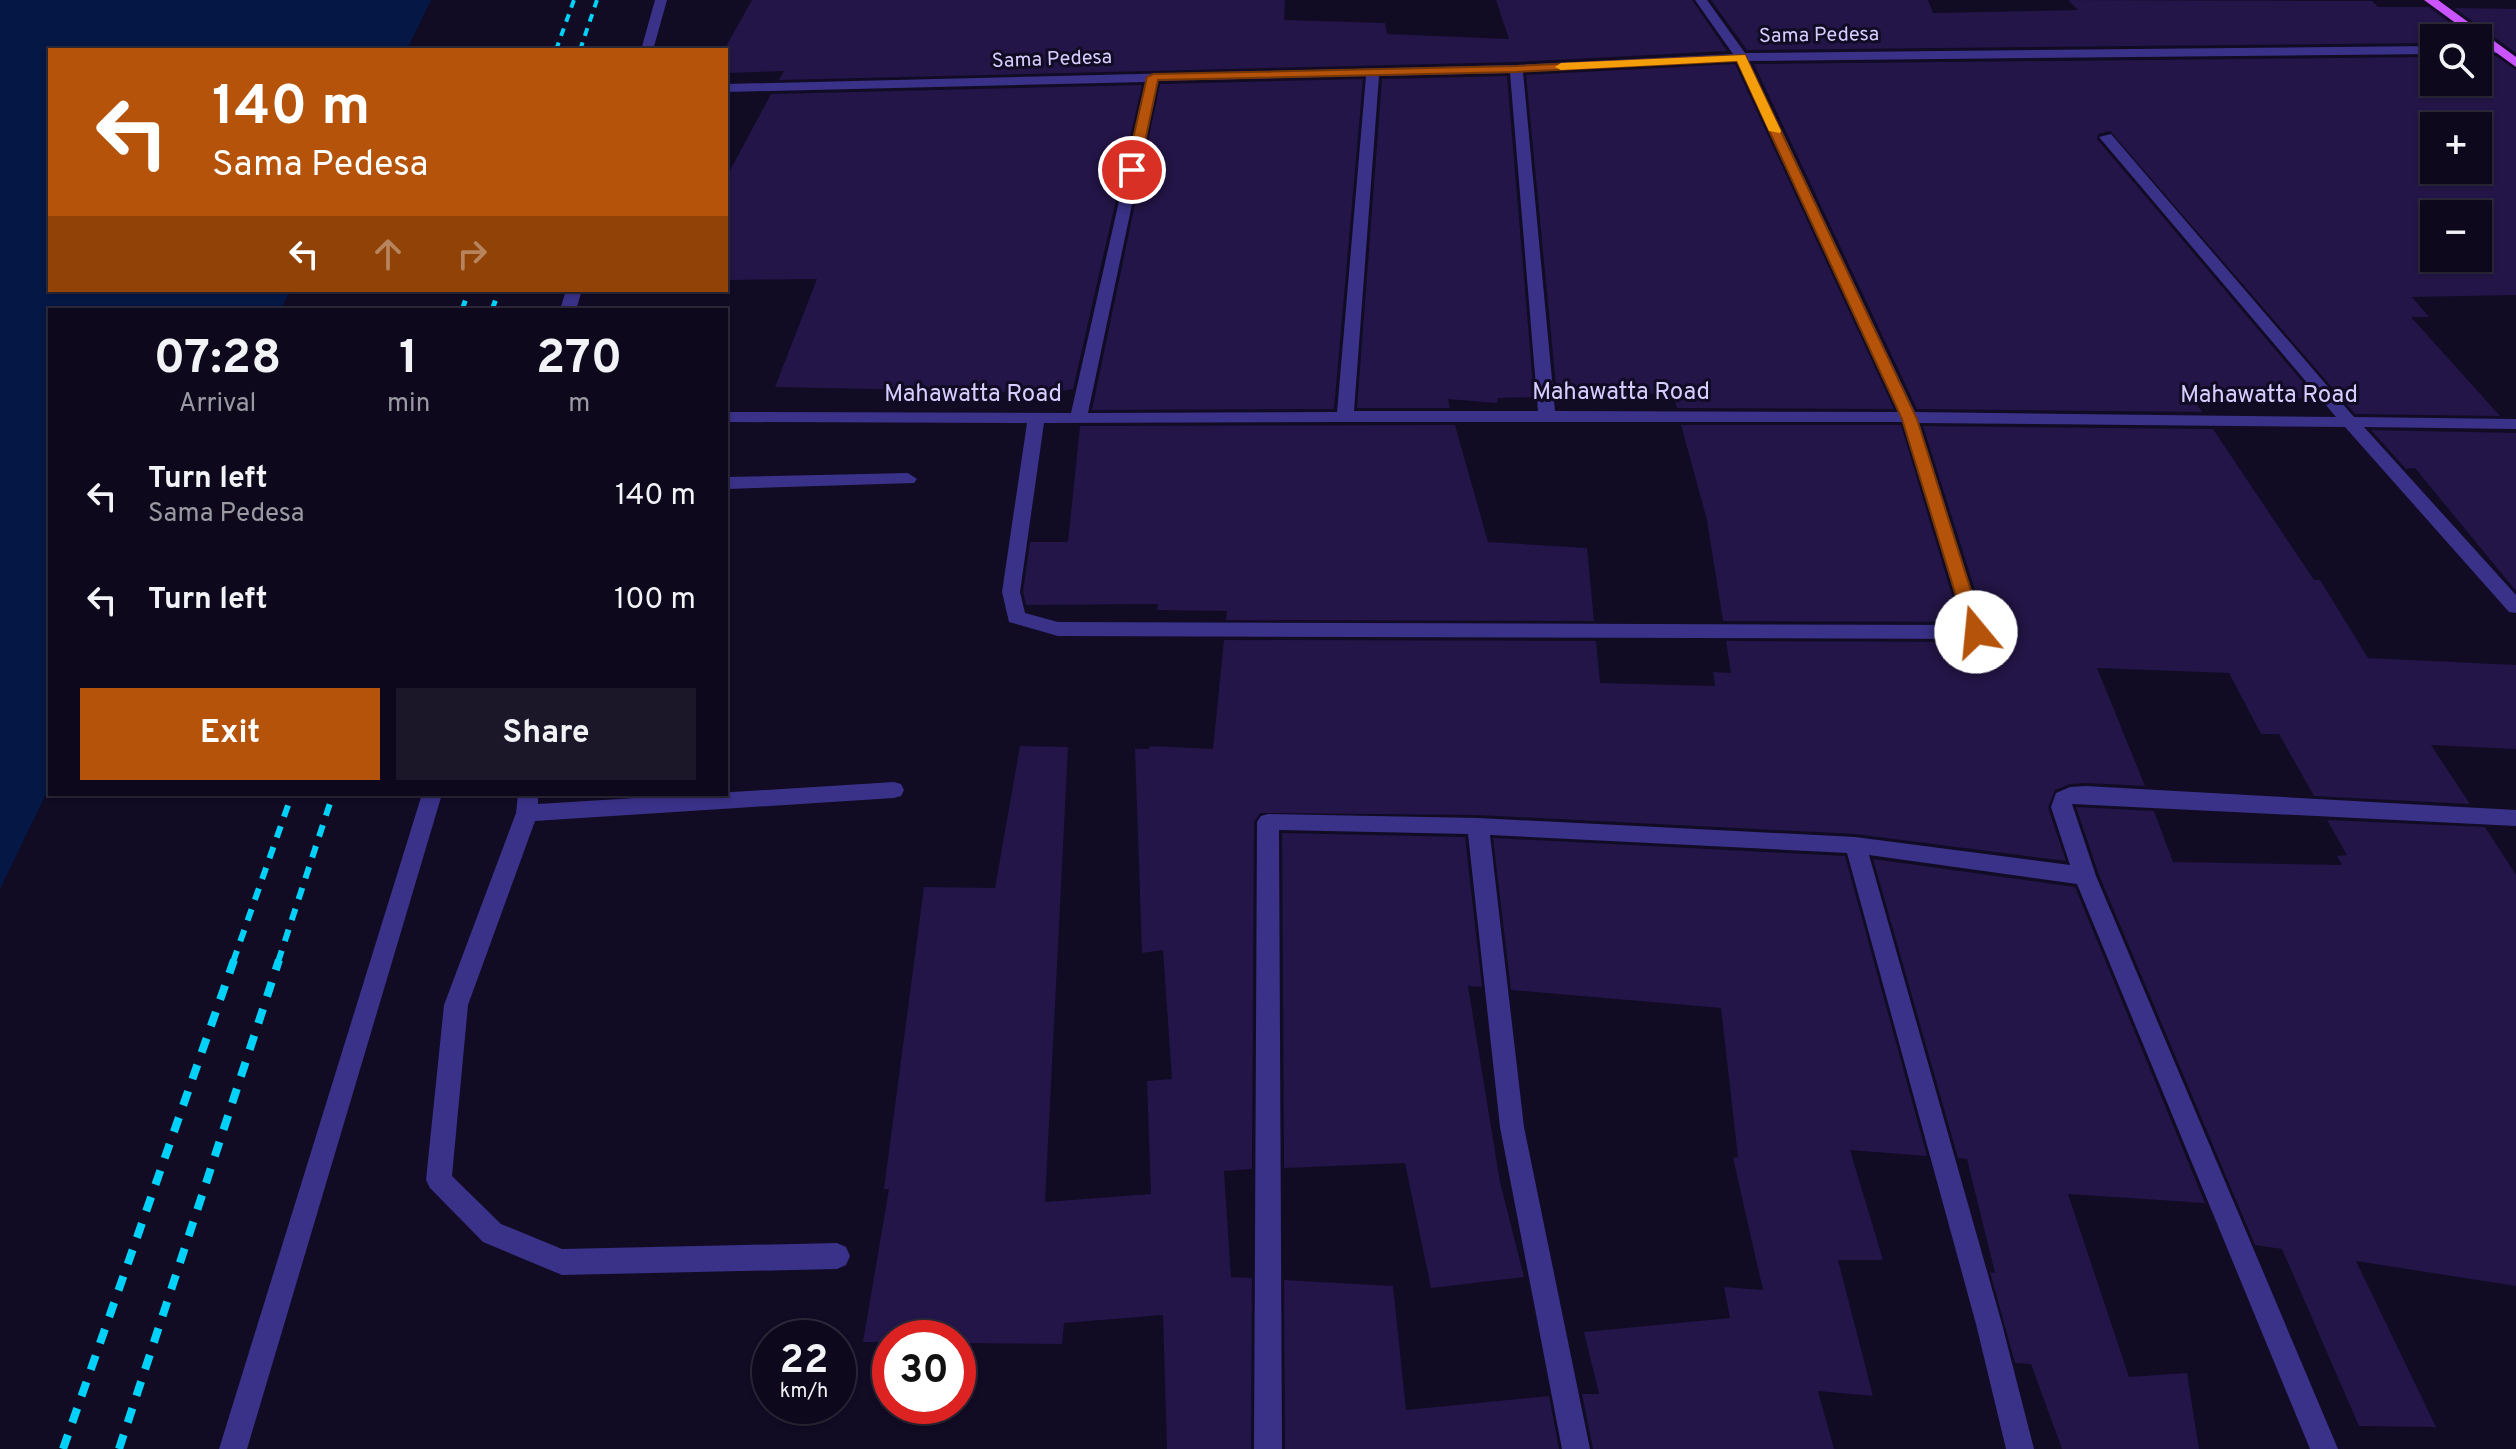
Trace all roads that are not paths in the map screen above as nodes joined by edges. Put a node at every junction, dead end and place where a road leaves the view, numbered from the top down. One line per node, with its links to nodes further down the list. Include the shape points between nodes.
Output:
1 (661, 0): 4 (street)
2 (1701, 0): 8 (street)
3 (2430, 0): 6 (main road)
4 (648, 48)
5 (2492, 49): 6 (street)
6 (2497, 49): 9 (main road)
7 (2420, 50): 8 (street, Sama Pedesa)
8 (1741, 57): 10 (street, Sama Pedesa); 19 (street)
9 (2516, 63)
10 (1516, 69): 11 (street, Sama Pedesa); 15 (street)
11 (1373, 73): 12 (street, Sama Pedesa); 17 (street)
12 (1153, 77): 13 (street, Sama Pedesa); 18 (street)
13 (728, 88)
14 (2106, 137): 21 (street)
15 (1547, 416): 17 (street, Mahawatta Road); 19 (street, Mahawatta Road)
16 (728, 417): 20 (street, Mahawatta Road)
17 (1345, 418): 18 (street, Mahawatta Road)
18 (1078, 419): 20 (street, Mahawatta Road)
19 (1910, 419): 20 (street, via 1976,632 1058,629 1032,624 1016,617 1011,592); 21 (street, Mahawatta Road)
20 (1036, 420)
21 (2348, 420): 22 (street, Mahawatta Road); 25 (street)
22 (2516, 424)
23 (908, 479): 24 (street)
24 (728, 483)
25 (2516, 607)
26 (894, 790): 29 (street)
27 (431, 796): 36 (street)
28 (725, 796): 30 (street)
29 (728, 796)
30 (527, 803): 35 (street, via 456,1005 439,1180 492,1233 562,1262)
31 (2516, 818): 34 (street, via 2070,795 2061,807)
32 (1478, 826): 33 (street); 37 (street, via 1268,822); 38 (street, via 1512,1127)
33 (1855, 845): 34 (street); 39 (street)
34 (2085, 876): 40 (street)
35 (837, 1256)
36 (233, 1449)
37 (1268, 1449)
38 (1576, 1449)
39 (2020, 1449)
40 (2324, 1449)

